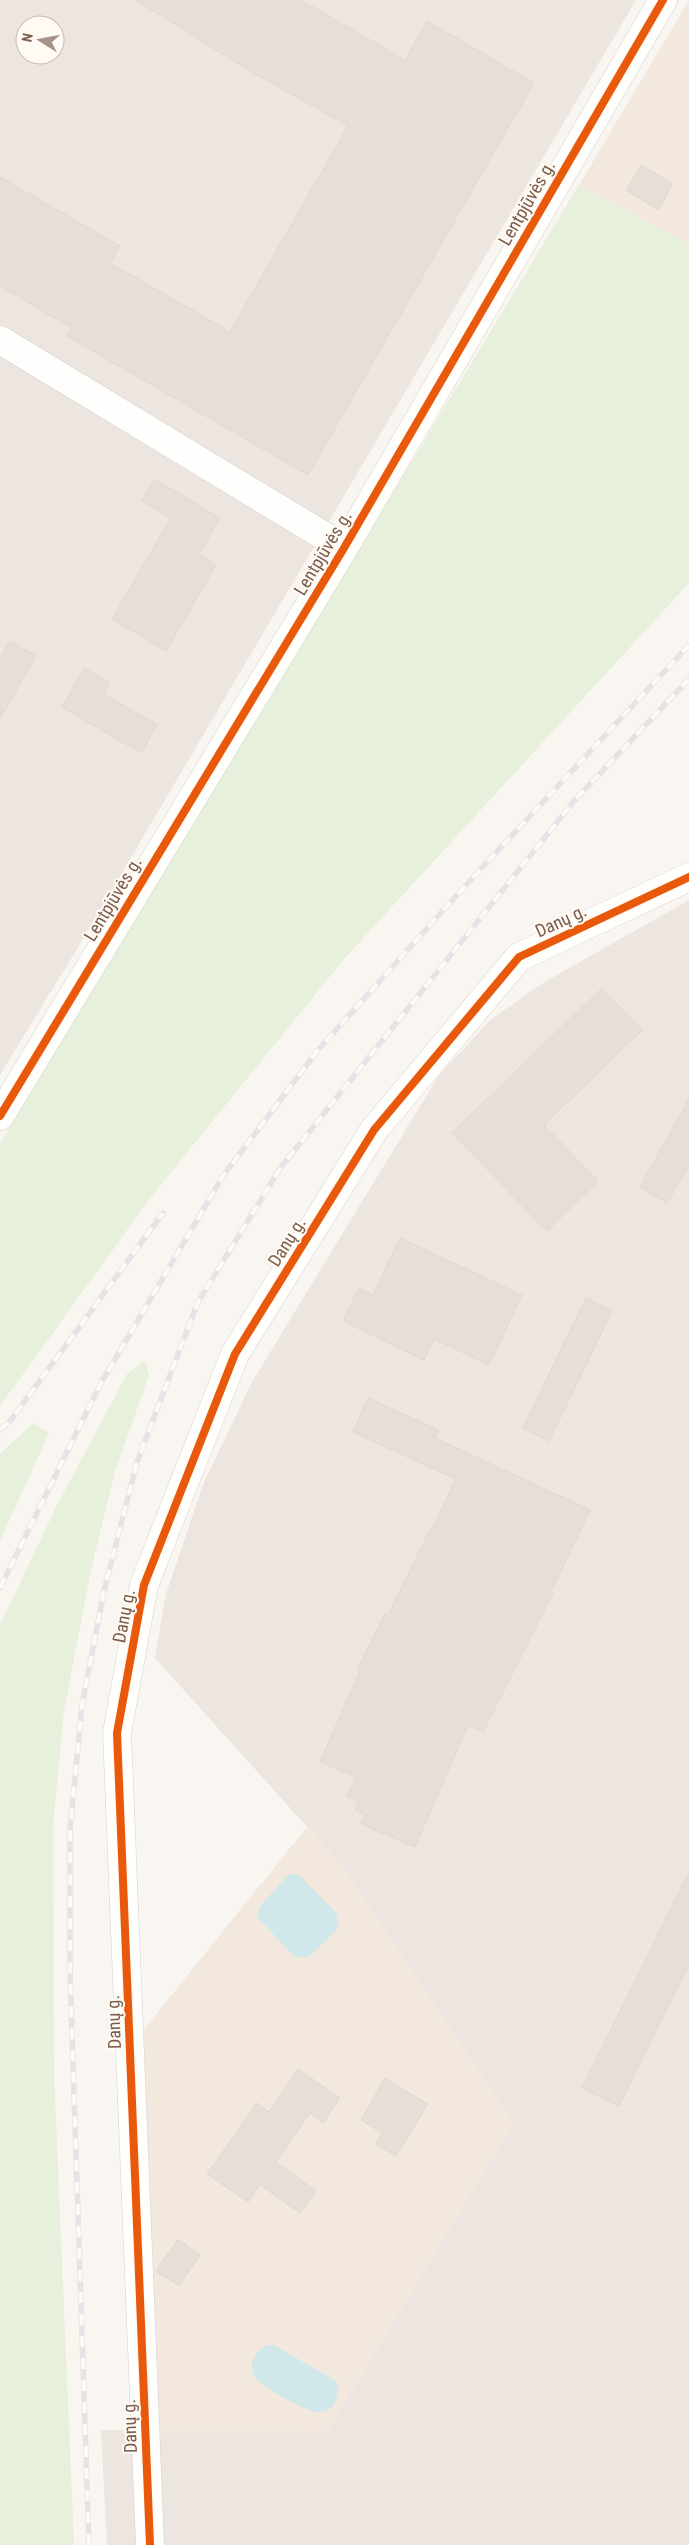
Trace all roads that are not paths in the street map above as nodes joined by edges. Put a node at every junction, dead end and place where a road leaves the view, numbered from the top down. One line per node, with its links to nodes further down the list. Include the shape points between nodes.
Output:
1 (663, 0): 3 (street, Lentpjūvės g.)
2 (0, 340): 3 (street)
3 (344, 548): 5 (street, Lentpjūvės g.)
4 (689, 877): 6 (street, Danų g., via 519,957 374,1130 235,1354 144,1585 117,1733)
5 (0, 1116)
6 (150, 2545)

